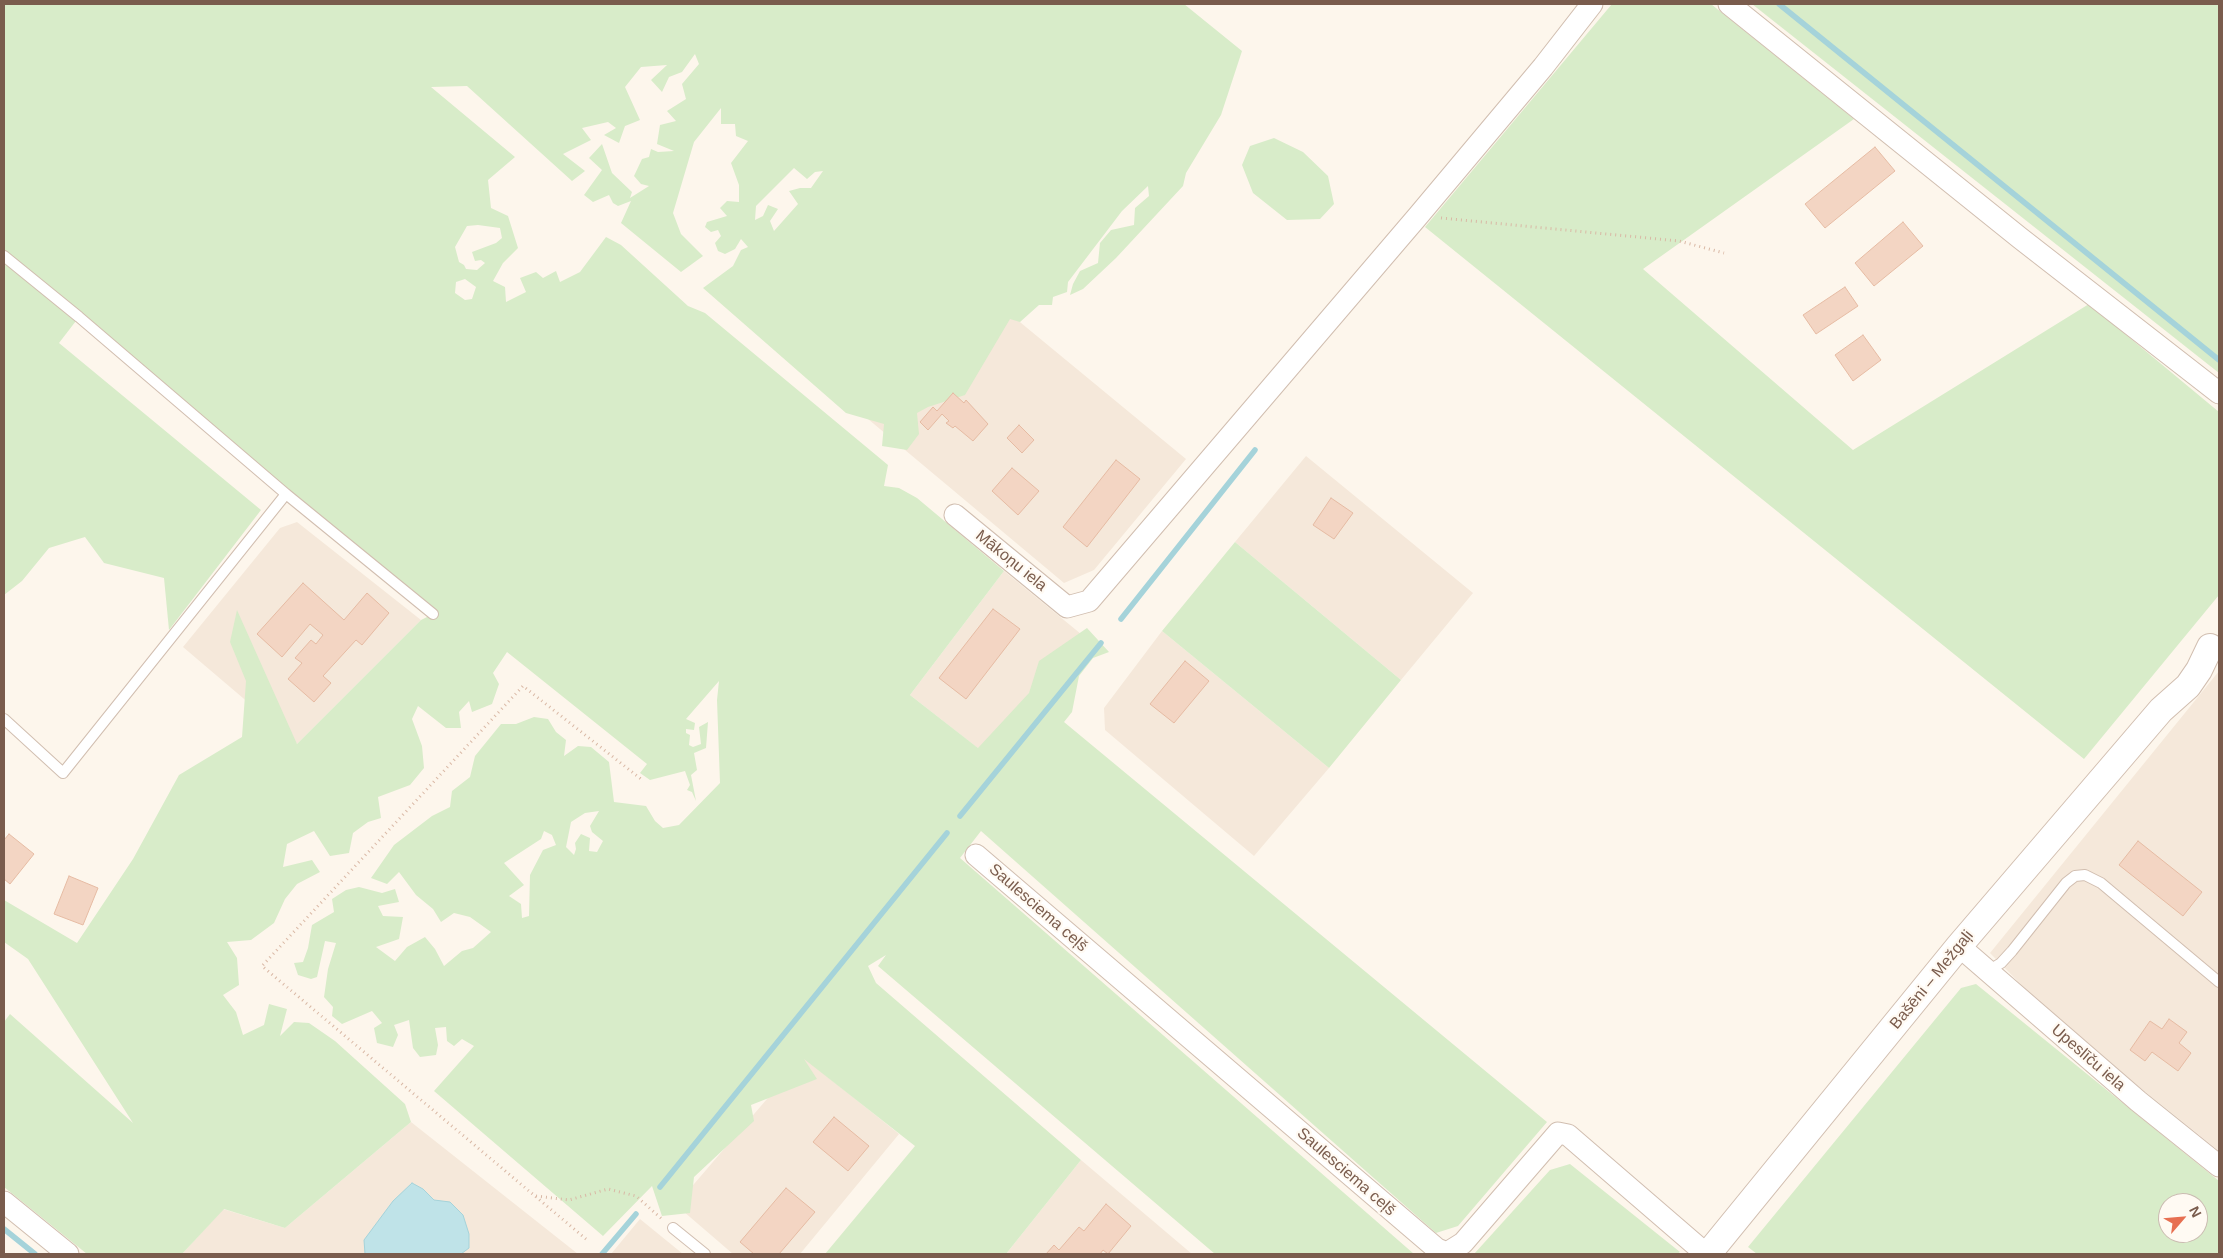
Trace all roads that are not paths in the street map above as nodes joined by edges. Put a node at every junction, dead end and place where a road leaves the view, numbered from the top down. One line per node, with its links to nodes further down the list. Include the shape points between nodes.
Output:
1 (1592, 4): 6 (street, Mākoņu iela, via 1418,216 1089,601 1067,607)
2 (1728, 4): 4 (street)
3 (4, 256): 5 (lane)
4 (2219, 393)
5 (286, 494): 7 (lane); 9 (lane, via 62,773)
6 (955, 515)
7 (433, 614)
8 (2214, 641): 11 (street, Bašēni – Mežgaļi, via 2188,686 2161,710)
9 (4, 719)
10 (976, 855): 19 (street, Saulesciema ceļš, via 1437,1249 1447,1253 1463,1243 1558,1133 1568,1135)
11 (1959, 946): 12 (street, Upeslīču iela); 19 (street, Bašēni – Mežgaļi)
12 (1988, 971): 13 (lane, via 2012,951 2066,883 2075,876 2085,875 2101,883); 14 (street, Upeslīču iela, via 2138,1101)
13 (2219, 982)
14 (2219, 1166)
15 (4, 1202): 17 (street)
16 (673, 1228): 18 (lane)
17 (68, 1254)
18 (705, 1254)
19 (1707, 1254)

